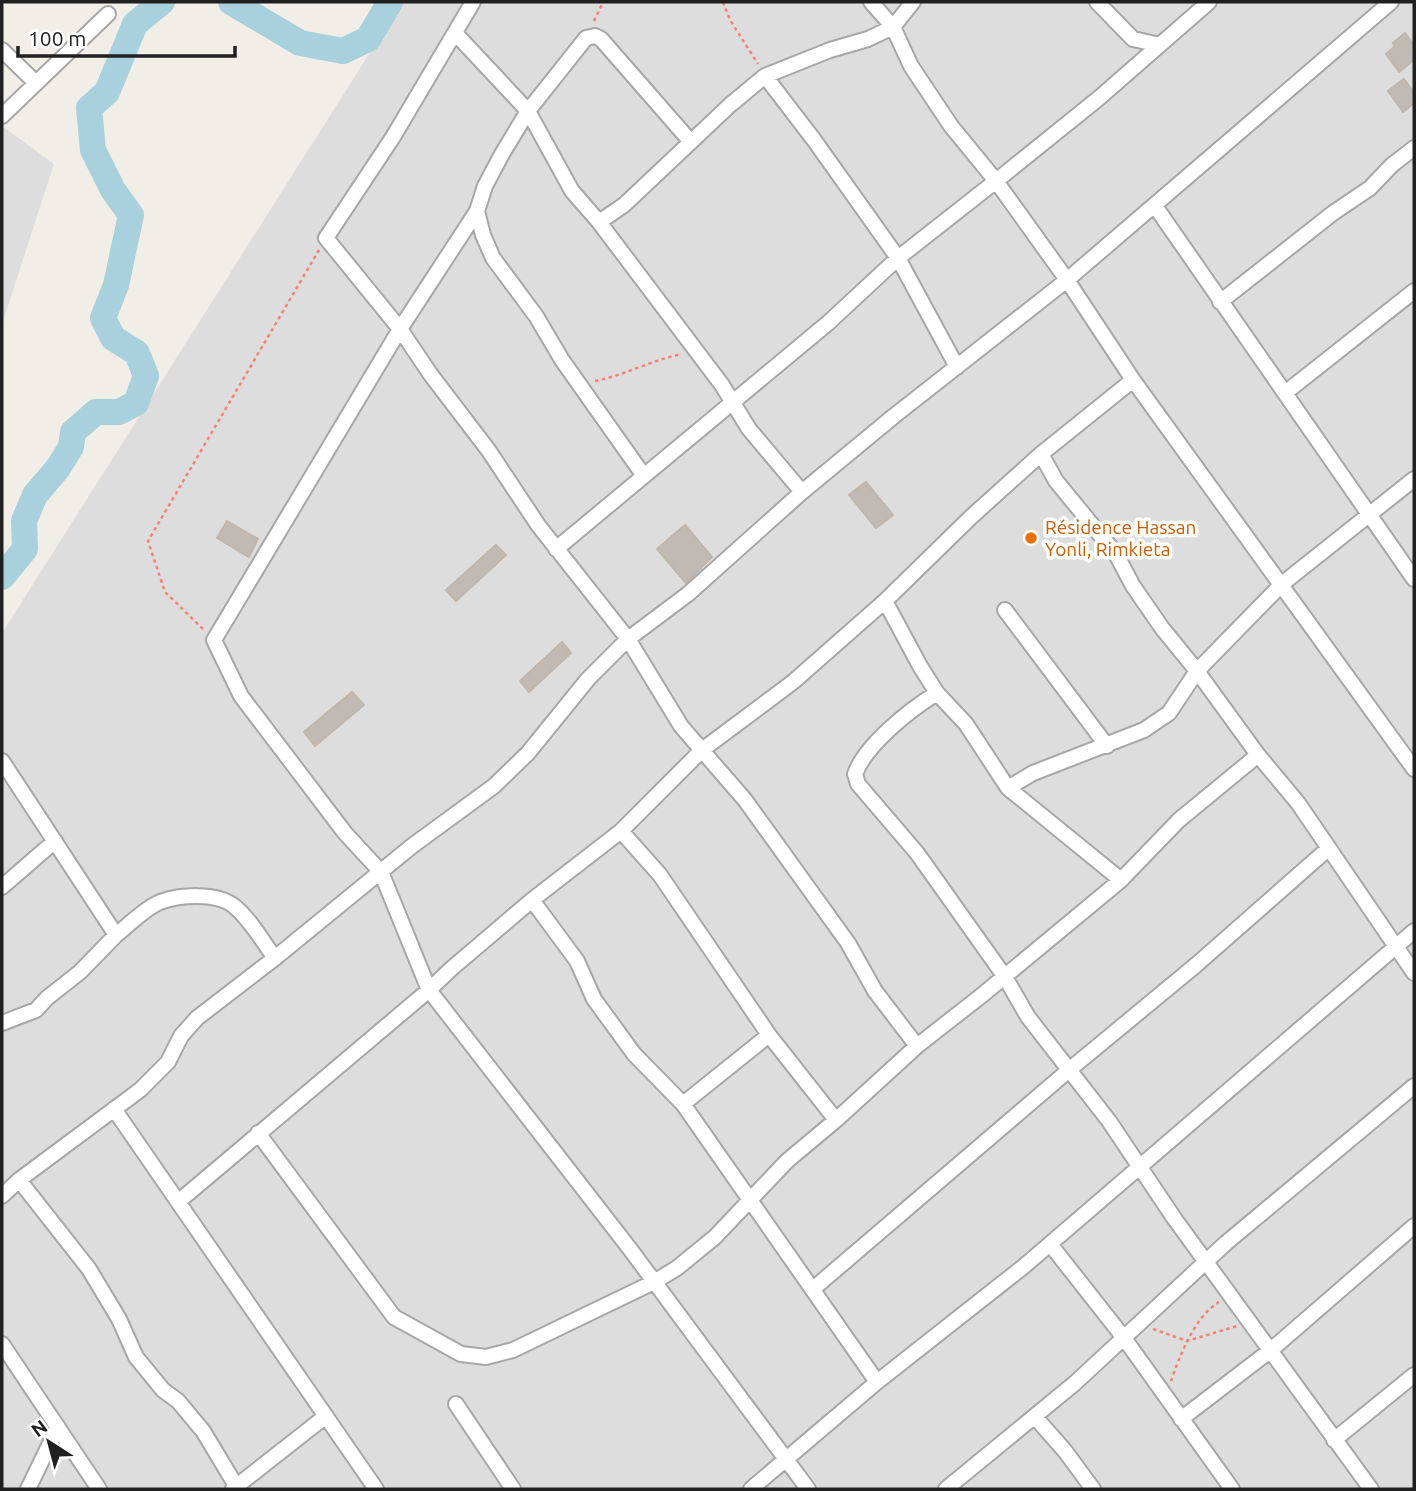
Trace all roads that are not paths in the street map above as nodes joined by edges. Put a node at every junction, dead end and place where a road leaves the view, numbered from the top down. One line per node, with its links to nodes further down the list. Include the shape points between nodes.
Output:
1 (472, 2): 9 (street)
2 (870, 2): 8 (street)
3 (913, 2): 8 (street)
4 (1097, 2): 10 (street, via 1133,39)
5 (1209, 2): 10 (street)
6 (1386, 3): 19 (street)
7 (108, 15): 13 (street)
8 (893, 27): 12 (street); 18 (street, via 911,66 951,126)
9 (455, 33): 15 (street); 26 (street, via 326,238)
10 (1160, 45): 18 (street)
11 (2, 50): 13 (street)
12 (765, 76): 16 (street); 22 (street)
13 (36, 83): 14 (street)
14 (4, 110)
15 (528, 111): 16 (street, via 586,38 595,36); 20 (street, via 485,186); 21 (street, via 572,191)
16 (691, 142): 21 (street, via 624,205)
17 (1414, 148): 25 (street, via 1370,188)
18 (996, 181): 22 (street); 23 (street)
19 (1155, 206): 23 (street); 25 (street)
20 (477, 211): 26 (street); 32 (street, via 493,258)
21 (599, 222): 30 (street)
22 (898, 258): 27 (street); 30 (street)
23 (1068, 280): 27 (street); 28 (street)
24 (1414, 291): 29 (street)
25 (1220, 302): 29 (street)
26 (400, 329): 36 (street); 53 (street, via 214,640 241,696 345,833)
27 (957, 366): 34 (street)
28 (1133, 380): 31 (street); 38 (street)
29 (1286, 393): 35 (street)
30 (734, 402): 32 (street); 34 (street, via 749,429)
31 (1041, 454): 39 (street); 42 (street, via 1056,481 1110,547 1162,628)
32 (644, 476): 36 (street)
33 (1414, 479): 35 (street)
34 (802, 492): 41 (street, via 688,593)
35 (1371, 514): 37 (street); 38 (street)
36 (556, 549): 41 (street)
37 (1414, 579)
38 (1282, 584): 42 (street); 48 (street)
39 (885, 601): 43 (street); 45 (street, via 793,682)
40 (1005, 610): 44 (street)
41 (628, 639): 45 (street, via 681,726); 53 (street, via 588,679 528,754 494,786)
42 (1197, 671): 44 (street, via 1169,713); 46 (street)
43 (937, 692): 49 (street, via 966,724); 62 (street, via 887,732 855,774 858,784 917,853)
44 (1107, 746): 49 (street, via 1033,773)
45 (702, 750): 50 (street); 66 (street, via 745,800 849,943 875,991)
46 (1258, 755): 52 (street); 54 (street, via 1179,820)
47 (2, 761): 51 (street)
48 (1414, 769)
49 (1008, 788): 54 (street)
50 (621, 831): 56 (street); 65 (street, via 660,875)
51 (55, 841): 55 (street); 58 (street)
52 (1329, 848): 59 (street); 67 (street)
53 (381, 872): 60 (street); 63 (street)
54 (1121, 880): 62 (street)
55 (2, 887)
56 (532, 901): 63 (street); 69 (street, via 577,961 594,999 634,1054)
57 (1414, 931): 59 (street)
58 (116, 935): 60 (street, via 158,902 212,897 243,915); 64 (street, via 36,1010)
59 (1397, 946): 61 (street); 73 (street)
60 (275, 958): 70 (street, via 197,1018 181,1035 168,1062)
61 (1414, 973)
62 (1005, 976): 66 (street); 67 (street, via 1028,1017)
63 (429, 990): 72 (street); 81 (street)
64 (2, 1023)
65 (769, 1035): 69 (street); 71 (street)
66 (917, 1046): 71 (street)
67 (1069, 1070): 73 (street); 82 (street)
68 (1414, 1086): 80 (street)
69 (684, 1104): 76 (street)
70 (114, 1109): 74 (street); 77 (street)
71 (836, 1120): 76 (street)
72 (258, 1133): 77 (street); 81 (street, via 394,1317 461,1354 486,1357 513,1350)
73 (1140, 1167): 79 (street); 80 (street)
74 (19, 1180): 75 (street); 95 (street, via 89,1269 136,1357 203,1431)
75 (2, 1196)
76 (749, 1201): 81 (street, via 715,1237); 82 (street)
77 (178, 1202): 89 (street)
78 (1414, 1226): 85 (street)
79 (1050, 1244): 83 (street); 87 (street)
80 (1207, 1261): 83 (street); 85 (street)
81 (654, 1282): 94 (street)
82 (813, 1289): 87 (street)
83 (1124, 1338): 90 (street); 91 (street)
84 (2, 1344): 92 (street)
85 (1271, 1350): 91 (street); 93 (street)
86 (1414, 1374): 93 (street)
87 (877, 1382): 94 (street)
88 (456, 1404): 100 (street)
89 (326, 1416): 95 (street); 99 (street)
90 (1035, 1417): 96 (street); 103 (street)
91 (1181, 1419): 104 (street)
92 (58, 1427): 97 (street); 98 (street)
93 (1334, 1440): 105 (street)
94 (785, 1460): 101 (street); 102 (street)
95 (235, 1488)
96 (949, 1488)
97 (28, 1489)
98 (99, 1489)
99 (376, 1489)
100 (513, 1489)
101 (751, 1489)
102 (808, 1489)
103 (1093, 1489)
104 (1232, 1489)
105 (1371, 1489)

